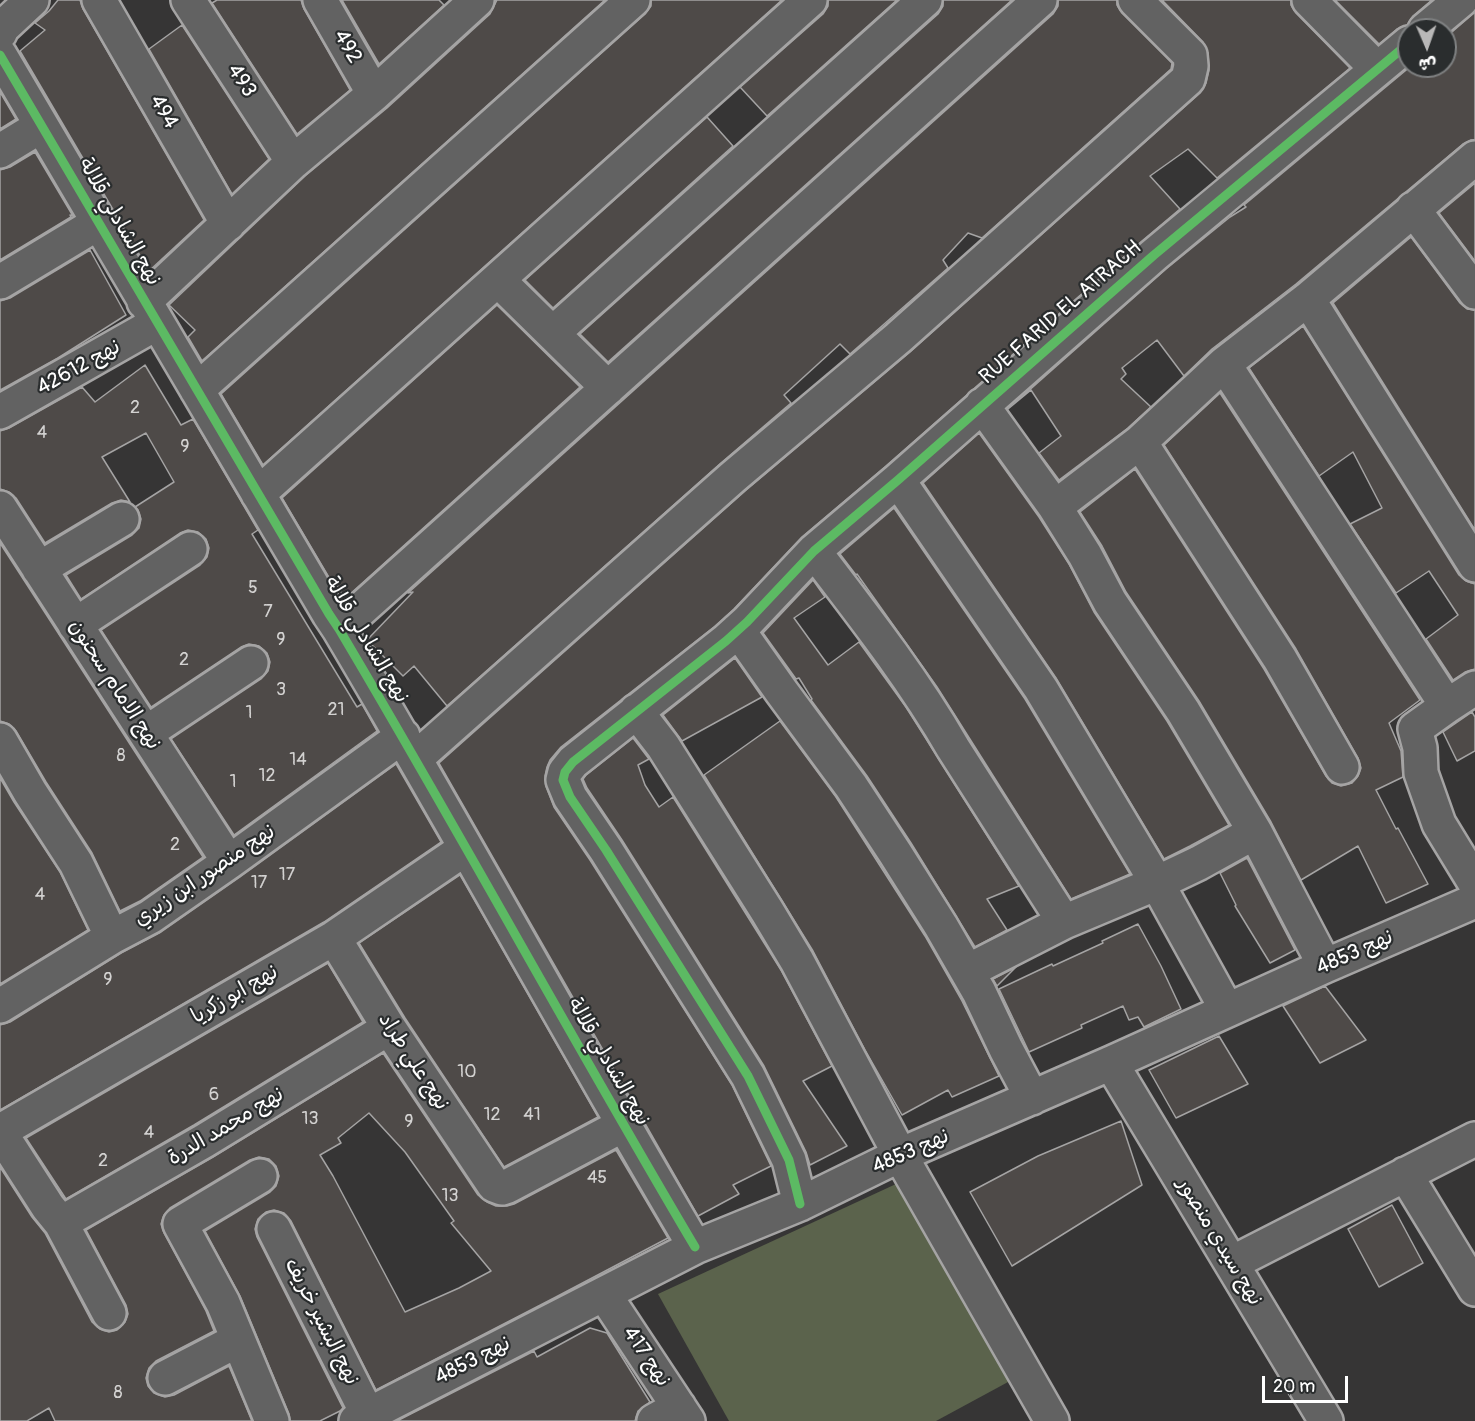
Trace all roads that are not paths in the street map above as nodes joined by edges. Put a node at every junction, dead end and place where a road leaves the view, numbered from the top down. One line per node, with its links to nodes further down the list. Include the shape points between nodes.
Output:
1 (32, 0): 14 (street)
2 (99, 0): 25 (street, 494)
3 (188, 0): 22 (street, 493)
4 (320, 0): 18 (street, 492)
5 (477, 0): 18 (street, نهج 42612)
6 (633, 0): 34 (street)
7 (810, 0): 26 (street)
8 (925, 0): 31 (street)
9 (1040, 0): 33 (street)
10 (1135, 0): 56 (street, نهج منصور ابن زيري, via 1190,55 1188,79 898,338)
11 (1309, 0): 17 (street)
12 (1461, 0): 13 (street)
13 (1439, 18)
14 (0, 33)
15 (1397, 53): 17 (street, RUE FARID EL ATRACH)
16 (0, 55): 19 (street, نهج الشادلي قلالة)
17 (1377, 69): 35 (street, RUE FARID EL ATRACH)
18 (374, 94): 22 (street, نهج 42612)
19 (41, 126): 20 (street); 24 (street, نهج الشادلي قلالة)
20 (0, 151)
21 (1475, 158): 23 (street)
22 (293, 162): 25 (street, نهج 42612)
23 (1413, 209): 28 (street); 29 (street)
24 (98, 223): 27 (street); 30 (street, نهج الشادلي قلالة)
25 (228, 224): 30 (street, نهج 42612)
26 (498, 280): 31 (street); 39 (street)
27 (0, 282)
28 (1475, 292)
29 (1308, 299): 32 (street); 45 (street)
30 (151, 313): 34 (street, نهج الشادلي قلالة); 36 (street, نهج 42612)
31 (553, 333): 33 (street)
32 (1224, 364): 37 (street); 52 (street)
33 (608, 388): 49 (street)
34 (197, 390): 39 (street, نهج الشادلي قلالة)
35 (982, 405): 38 (street, RUE FARID EL ATRACH); 40 (street)
36 (0, 412)
37 (1140, 442): 40 (street); 57 (street, via 1280,659)
38 (898, 480): 44 (street, RUE FARID EL ATRACH); 61 (street, via 1041,689)
39 (258, 494): 49 (street, نهج الشادلي قلالة)
40 (1055, 507): 58 (street)
41 (2, 516): 46 (street, نهج الامام سحنون)
42 (122, 519): 46 (street)
43 (190, 549): 47 (street)
44 (814, 551): 48 (street, RUE FARID EL ATRACH); 64 (street, via 938,721)
45 (1475, 565)
46 (39, 569): 47 (street, نهج الامام سحنون)
47 (75, 625): 54 (street, نهج الامام سحنون)
48 (742, 626): 53 (street, RUE FARID EL ATRACH); 68 (street, via 781,692 895,853)
49 (339, 629): 56 (street, نهج الشادلي قلالة)
50 (251, 663): 54 (street)
51 (1475, 688): 52 (street)
52 (1447, 706): 62 (street, via 1415,729 1420,773 1439,824)
53 (636, 711): 76 (street, via 663,746 785,941); 79 (street, RUE FARID EL ATRACH, via 569,765 562,780 748,1076 789,1160)
54 (146, 733): 60 (street, نهج الامام سحنون)
55 (0, 740): 65 (street, via 76,863)
56 (409, 747): 59 (street, نهج الشادلي قلالة); 60 (street, نهج منصور ابن زيري)
57 (1342, 767)
58 (1255, 832): 61 (street); 67 (street)
59 (466, 848): 66 (street, نهج ابو زكريا); 74 (street, نهج الشادلي قلالة)
60 (229, 862): 65 (street, نهج منصور ابن زيري, via 150,917)
61 (1157, 883): 64 (street); 70 (street)
62 (1475, 883)
63 (1475, 901): 67 (street, نهج 4853)
64 (1065, 922): 68 (street)
65 (112, 937): 69 (street, نهج منصور ابن زيري)
66 (334, 938): 71 (street, نهج علي طراد); 80 (street, نهج ابو زكريا, via 4,1130 3,1137)
67 (1325, 966): 70 (street, نهج 4853)
68 (968, 971): 73 (street)
69 (0, 1006)
70 (1227, 1010): 72 (street, نهج 4853)
71 (389, 1028): 74 (street, نهج علي طراد, via 494,1185 508,1186); 80 (street, نهج محمد الدرة)
72 (1111, 1063): 73 (street, نهج 4853); 83 (street, نهج سيدي منصور)
73 (1032, 1098): 76 (street, نهج 4853)
74 (622, 1125): 82 (street, نهج الشادلي قلالة)
75 (1475, 1139): 77 (street)
76 (900, 1155): 79 (street, نهج 4853); 92 (street)
77 (1405, 1174): 83 (street); 84 (street)
78 (260, 1176): 87 (street, via 180,1224 224,1304)
79 (800, 1204): 82 (street, نهج 4853)
80 (62, 1223): 86 (street)
81 (274, 1229): 90 (street, نهج البشير خريف)
82 (695, 1247): 85 (street, نهج 4853)
83 (1232, 1263): 93 (street, نهج سيدي منصور)
84 (1475, 1289)
85 (604, 1294): 89 (street, نهج 417); 90 (street, نهج 4853)
86 (109, 1313)
87 (238, 1340): 88 (street); 91 (street)
88 (165, 1378)
89 (674, 1416)
90 (362, 1418)
91 (272, 1421)
92 (1052, 1421)
93 (1326, 1421)

